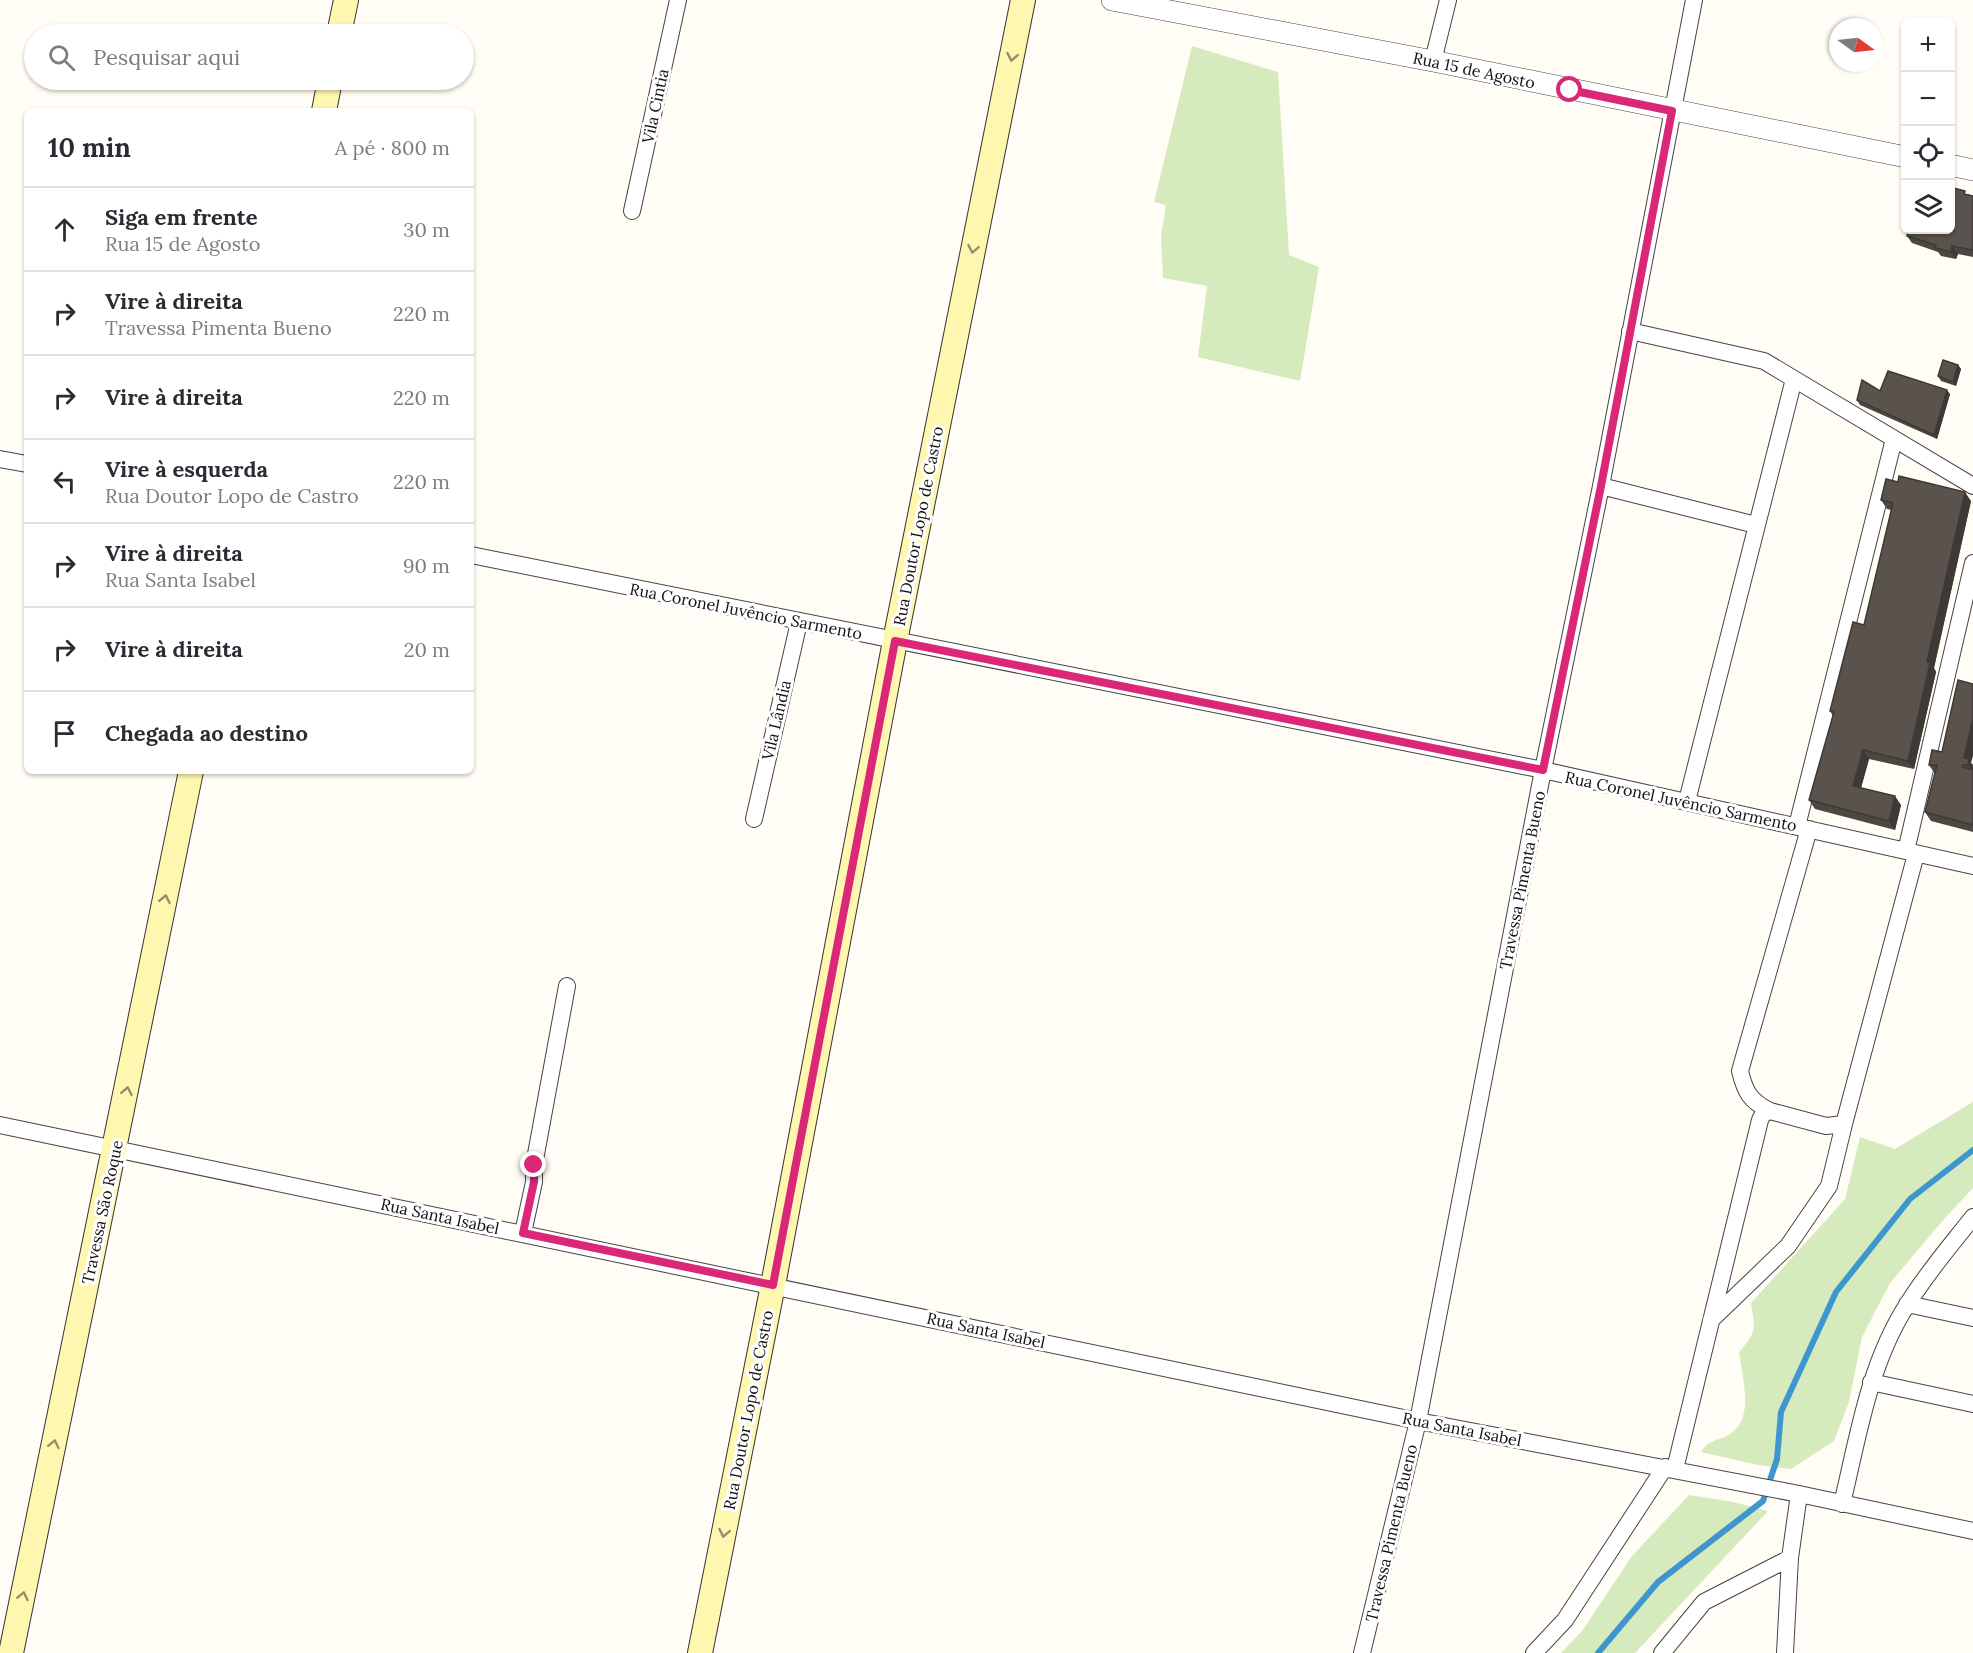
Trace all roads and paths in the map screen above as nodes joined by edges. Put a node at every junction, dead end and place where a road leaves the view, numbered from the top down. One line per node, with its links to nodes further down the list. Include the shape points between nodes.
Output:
1 (346, 0): 7 (main road)
2 (678, 0): 15 (street, Vila Cintia)
3 (1023, 0): 27 (main road, Rua Doutor Lopo de Castro, one-way to 27)
4 (1112, 0): 8 (street, Rua 15 de Agosto)
5 (1448, 0): 8 (street)
6 (1694, 0): 11 (street, Travessa Pimenta Bueno)
7 (341, 24)
8 (1432, 61): 11 (street, Rua 15 de Agosto)
9 (328, 90): 10 (main road)
10 (325, 108)
11 (1672, 111): 12 (street, Rua 15 de Agosto); 16 (street, Travessa Pimenta Bueno)
12 (1901, 156)
13 (1955, 166): 14 (street)
14 (1973, 170)
15 (632, 211)
16 (1630, 331): 17 (street, via 1747,356); 21 (street, Travessa Pimenta Bueno)
17 (1794, 379): 18 (street); 23 (street)
18 (1893, 439): 22 (street); 32 (street)
19 (0, 459): 20 (street)
20 (24, 463)
21 (1601, 486): 23 (street); 28 (street, Travessa Pimenta Bueno)
22 (1973, 486)
23 (1756, 525): 30 (street)
24 (474, 556): 26 (street, Rua Coronel Juvêncio Sarmento)
25 (1973, 564): 33 (street)
26 (799, 622): 27 (street, Rua Coronel Juvêncio Sarmento); 31 (street, Vila Lândia)
27 (895, 641): 28 (street, Rua Coronel Juvêncio Sarmento); 42 (main road, Rua Doutor Lopo de Castro)
28 (1543, 770): 30 (street, Rua Coronel Juvêncio Sarmento); 48 (street, Travessa Pimenta Bueno)
29 (189, 774): 39 (main road, Travessa São Roque, one-way to 29)
30 (1686, 801): 32 (street, Rua Coronel Juvêncio Sarmento)
31 (754, 819)
32 (1803, 828): 33 (street, Rua Coronel Juvêncio Sarmento); 36 (street, via 1740,1071 1744,1090)
33 (1911, 852): 34 (street, Rua Coronel Juvêncio Sarmento); 37 (street)
34 (1973, 866)
35 (567, 986): 41 (street)
36 (1770, 1111): 37 (street, via 1827,1126); 45 (street, via 1763,1114 1757,1130)
37 (1844, 1124): 45 (street, via 1829,1186 1788,1246)
38 (0, 1125): 39 (street, Rua Santa Isabel)
39 (115, 1148): 41 (street, Rua Santa Isabel); 54 (main road, Travessa São Roque, one-way to 39)
40 (1973, 1217): 43 (street)
41 (523, 1233): 42 (street, Rua Santa Isabel)
42 (773, 1285): 48 (street, Rua Santa Isabel); 55 (main road, Rua Doutor Lopo de Castro, one-way to 55)
43 (1907, 1304): 44 (street); 46 (street)
44 (1973, 1318)
45 (1711, 1320): 49 (street)
46 (1871, 1382): 47 (street); 51 (street)
47 (1973, 1404)
48 (1418, 1421): 49 (street, Rua Santa Isabel); 56 (street, Travessa Pimenta Bueno)
49 (1670, 1468): 50 (street, Rua Santa Isabel); 57 (street, via 1565,1620)
50 (1799, 1494): 51 (street, Rua Santa Isabel); 53 (street)
51 (1842, 1504): 52 (street, Rua Santa Isabel)
52 (1973, 1532)
53 (1790, 1557): 58 (street, via 1704,1602); 59 (street)
54 (11, 1653)
55 (700, 1653)
56 (1362, 1653)
57 (1534, 1653)
58 (1662, 1653)
59 (1785, 1653)

